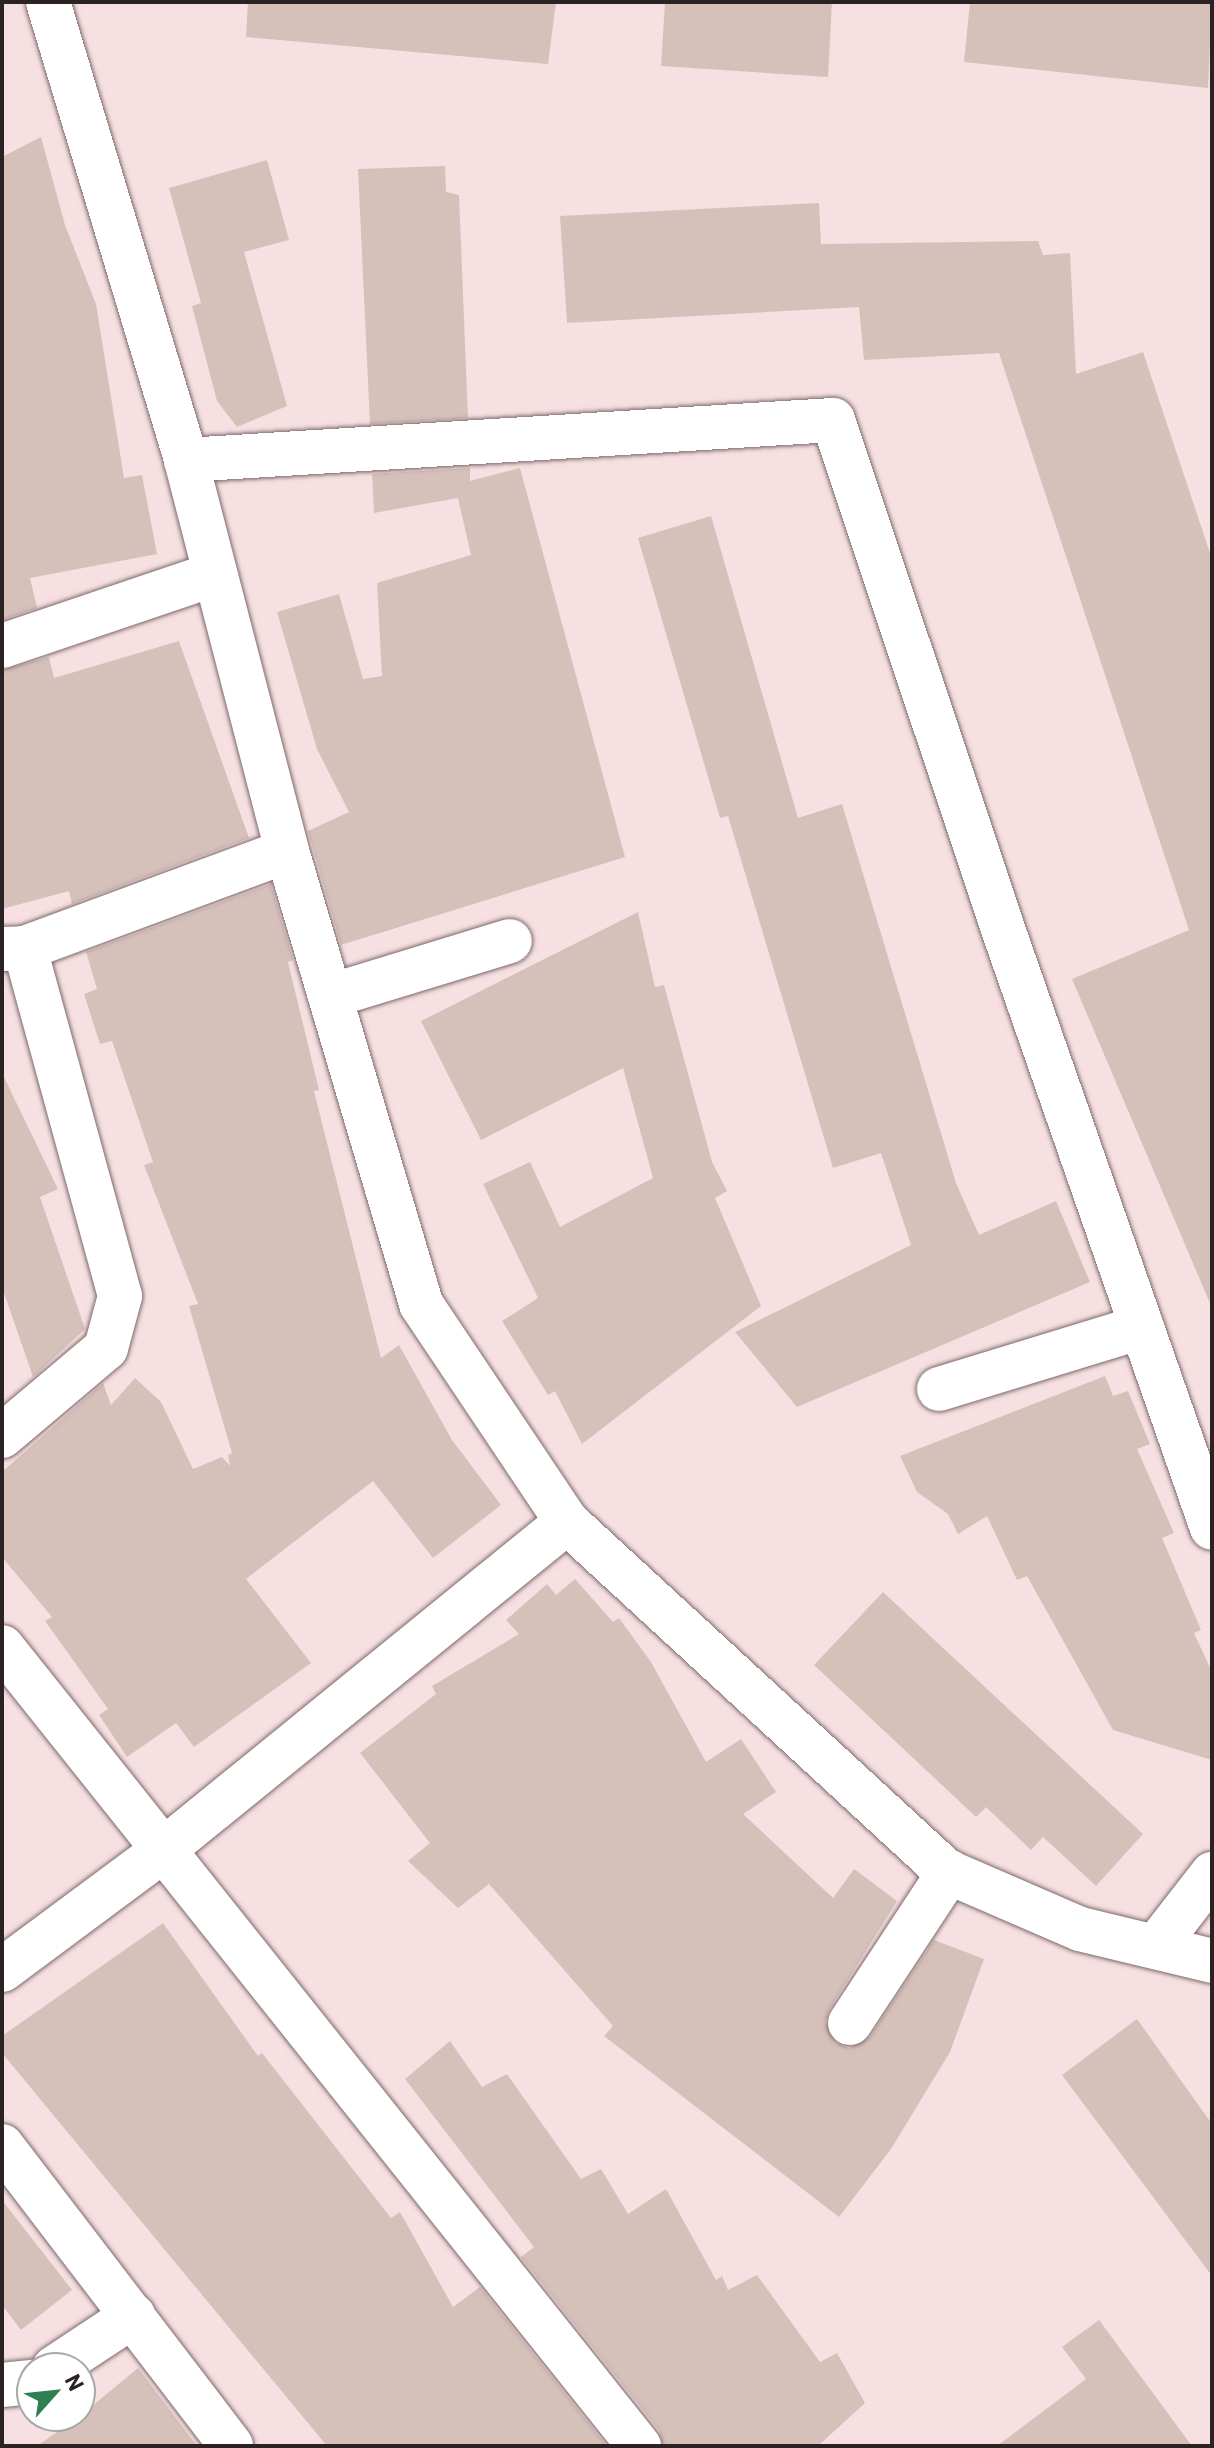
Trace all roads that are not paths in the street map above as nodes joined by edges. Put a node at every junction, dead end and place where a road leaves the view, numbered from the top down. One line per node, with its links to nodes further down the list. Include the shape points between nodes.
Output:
1 (48, 2): 2 (street)
2 (186, 460): 3 (street); 9 (street, via 833,420)
3 (215, 574): 4 (street); 5 (street)
4 (2, 646)
5 (287, 851): 7 (street); 8 (street)
6 (510, 941): 8 (street)
7 (13, 948): 11 (street, via 120,1296 106,1348)
8 (330, 996): 12 (street, via 421,1304)
9 (1142, 1327): 10 (street); 13 (street)
10 (939, 1389)
11 (2, 1436)
12 (567, 1522): 15 (street); 16 (street)
13 (1212, 1528)
14 (2, 1647): 15 (street)
15 (162, 1851): 20 (street); 26 (street)
16 (949, 1872): 18 (street, via 1080,1929); 21 (street)
17 (1212, 1874): 18 (street)
18 (1157, 1945): 19 (street)
19 (1212, 1961)
20 (2, 1970)
21 (850, 2023)
22 (2, 2146): 23 (street)
23 (133, 2316): 24 (street); 25 (street)
24 (78, 2352)
25 (231, 2446)
26 (639, 2446)

